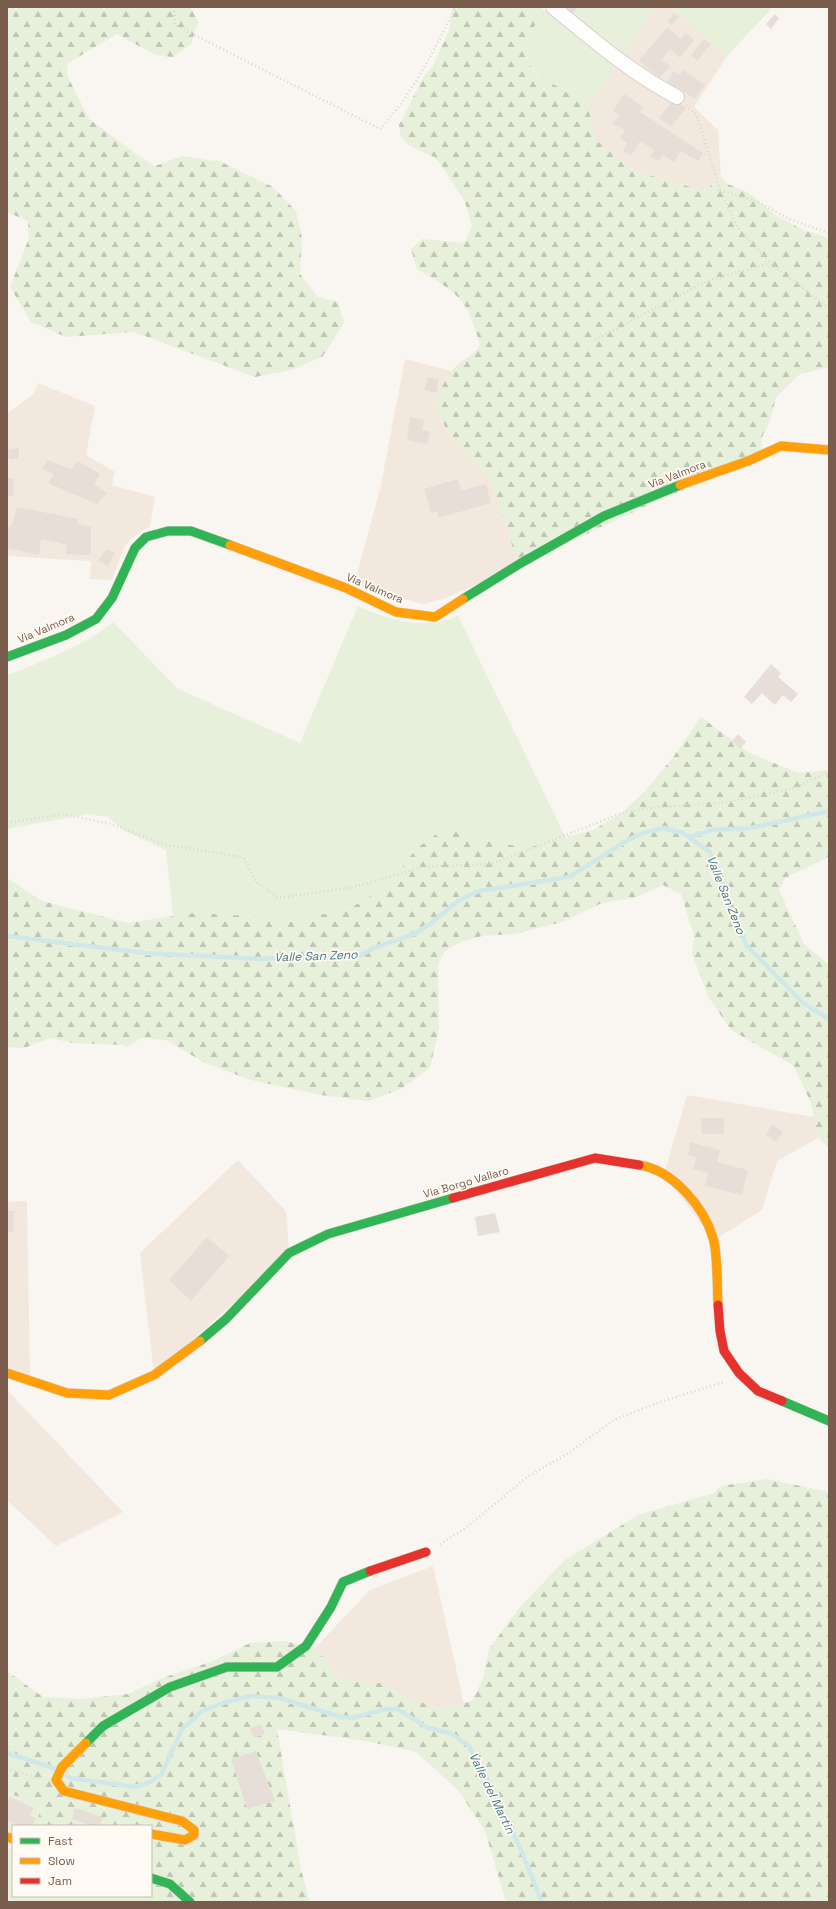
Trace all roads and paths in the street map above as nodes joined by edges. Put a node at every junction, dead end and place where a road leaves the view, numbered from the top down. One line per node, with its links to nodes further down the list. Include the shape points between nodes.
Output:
1 (174, 7): 2 (path, via 175,25 380,129 398,110 433,52)
2 (456, 7)
3 (553, 7): 4 (street, via 622,63)
4 (677, 97): 5 (path, via 697,116)
5 (720, 190): 6 (path, via 758,202 789,219); 7 (path, via 738,228)
6 (829, 233)
7 (770, 263): 8 (path); 9 (path, via 708,282)
8 (829, 308)
9 (595, 340)
10 (829, 450): 11 (street, Via Valmora, via 781,446 604,516 520,563 435,617 396,612 346,588 191,531 168,531 146,537 135,548 112,598 96,619 66,635)
11 (7, 657)
12 (829, 772): 13 (path, via 791,788 722,804 659,807 625,812 491,864 422,867 354,888 278,898 256,882 243,857 166,845 111,824 63,814)
13 (7, 823)
14 (7, 1373): 15 (street, Via Borgo Vallaro, via 67,1393 109,1395 154,1374 198,1343 226,1319 289,1253 328,1234 595,1158 647,1166 664,1175 687,1194 707,1221 714,1240 720,1331 724,1351)
15 (738, 1373): 16 (street, Via Borgo Vallaro, via 758,1391); 17 (path, via 722,1384 660,1402 614,1420 568,1454 527,1476 467,1527)
16 (829, 1421)
17 (426, 1552): 19 (street, via 343,1582 331,1607 306,1646 277,1667 227,1667 170,1687 103,1726 62,1766)
18 (7, 1769): 19 (path)
19 (56, 1782): 20 (street, via 64,1791 182,1820 194,1830 194,1835 185,1840)
20 (152, 1834)
21 (152, 1878): 22 (street, via 170,1884)
22 (190, 1902)

